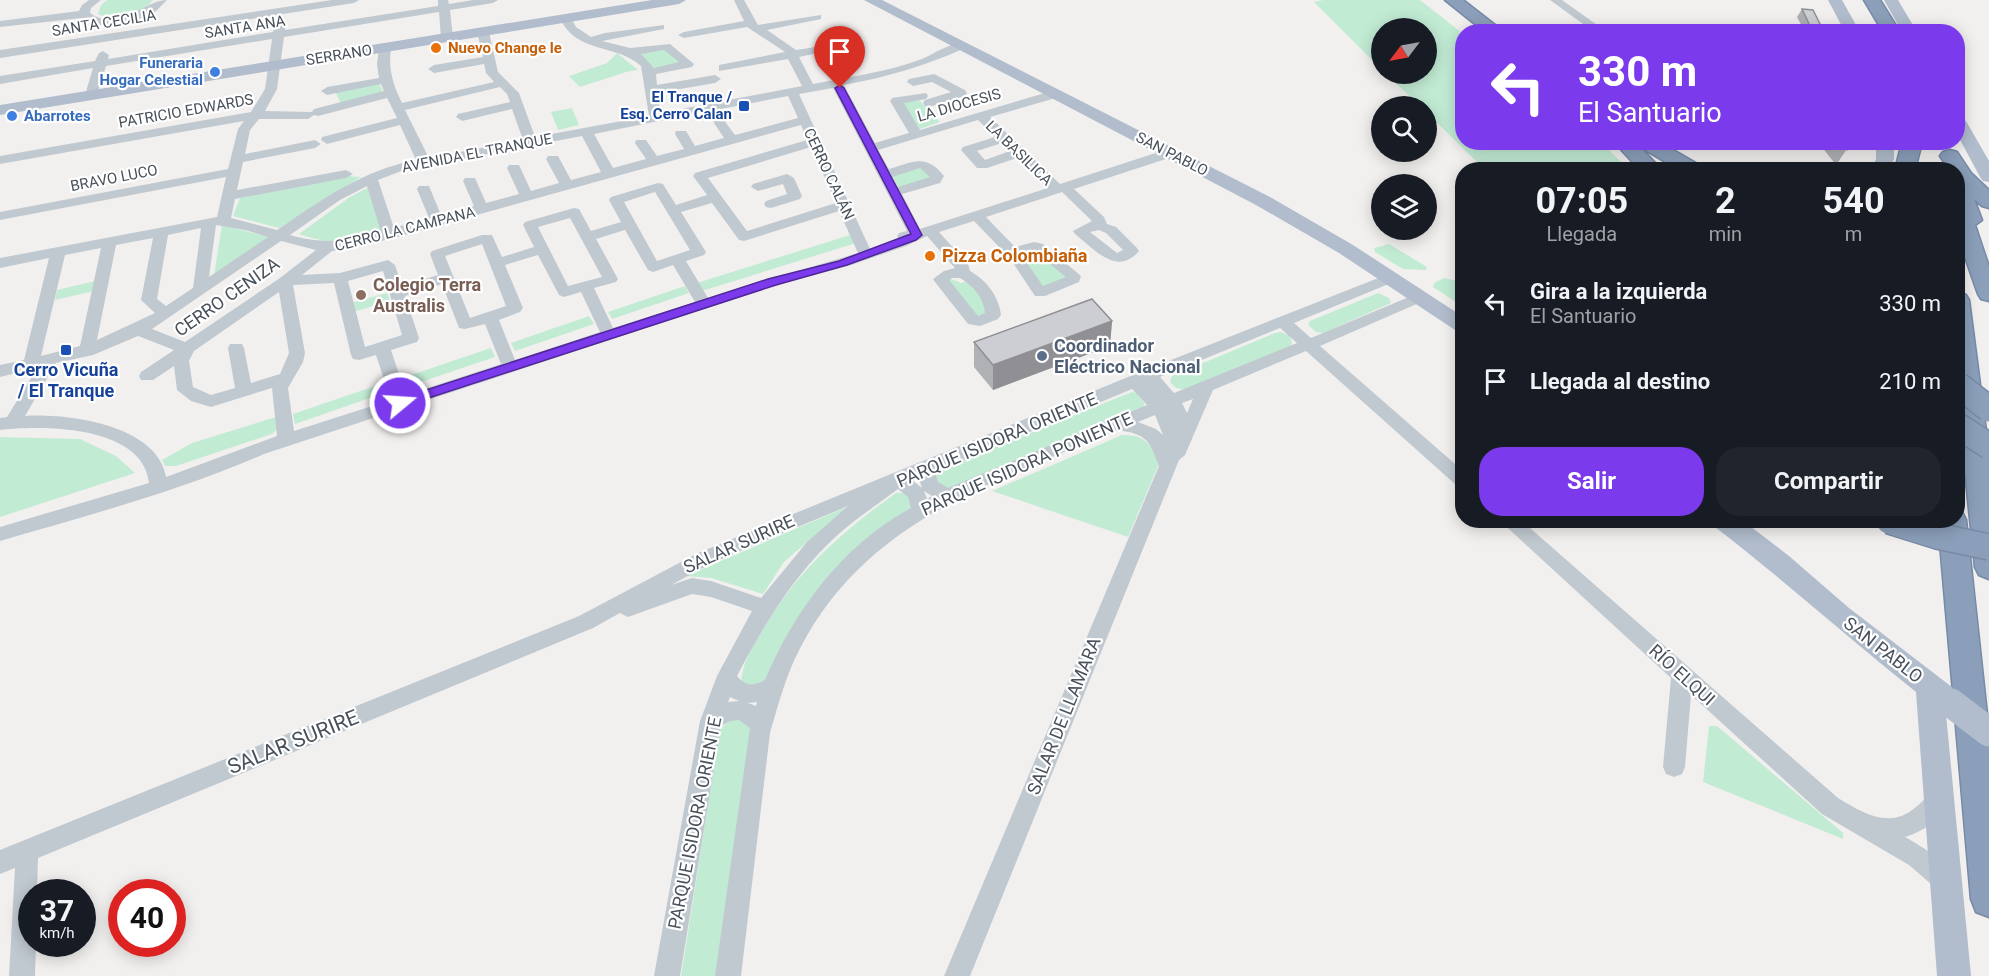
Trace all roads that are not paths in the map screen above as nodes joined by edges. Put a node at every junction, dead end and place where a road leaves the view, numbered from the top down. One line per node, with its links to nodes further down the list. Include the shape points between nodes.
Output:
1 (96, 0): 18 (street, via 86,7)
2 (162, 0): 21 (street, via 144,14)
3 (354, 0): 17 (street, SANTA CECILIA)
4 (494, 0): 16 (street, SANTA ANA)
5 (679, 0): 15 (main road, SERRANO)
6 (739, 0): 30 (street)
7 (871, 0): 39 (main road, SAN PABLO)
8 (1439, 0): 23 (highway)
9 (1453, 0): 24 (highway)
10 (1555, 0): 25 (street)
11 (1835, 0): 26 (main road)
12 (1853, 0): 27 (highway)
13 (1872, 0): 28 (highway)
14 (1892, 0): 29 (main road)
15 (634, 3): 20 (main road, SERRANO)
16 (443, 5): 34 (street, SANTA ANA); 36 (street)
17 (282, 6): 34 (street); 35 (street, SANTA CECILIA)
18 (84, 14): 21 (street, via 91,20); 22 (street)
19 (817, 17): 30 (street)
20 (566, 18): 32 (main road, SERRANO); 37 (street, via 573,34)
21 (113, 21): 35 (street)
22 (0, 24)
23 (1471, 24)
24 (1485, 24)
25 (1590, 24)
26 (1848, 24)
27 (1868, 24)
28 (1887, 24)
29 (1906, 24)
30 (753, 26): 33 (street); 43 (street)
31 (660, 27): 37 (street)
32 (483, 32): 36 (main road, SERRANO); 44 (street)
33 (684, 35)
34 (279, 36): 45 (street, SANTA ANA); 46 (street)
35 (108, 38): 42 (street, SANTA CECILIA); 45 (street)
36 (447, 38): 40 (main road, SERRANO)
37 (593, 41): 41 (street)
38 (856, 42): 43 (street)
39 (962, 46): 49 (street, AVENIDA EL TRANQUE); 62 (main road, SAN PABLO)
40 (385, 48): 46 (main road, SERRANO); 53 (street)
41 (630, 52): 50 (street); 50 (street, via 666,46 688,64)
42 (0, 54)
43 (793, 55): 47 (street); 57 (street)
44 (488, 60): 48 (street); 55 (street, via 492,73)
45 (100, 65): 52 (street, SANTA ANA); 63 (street)
46 (275, 65): 63 (main road, SERRANO); 69 (street, via 269,94)
47 (723, 68)
48 (434, 69)
49 (902, 70): 54 (street); 56 (street, AVENIDA EL TRANQUE)
50 (650, 72): 58 (street)
51 (715, 79): 58 (street)
52 (0, 80)
53 (386, 80): 59 (street); 61 (street)
54 (913, 82): 66 (street); 66 (street, via 934,78 961,93)
55 (503, 83): 64 (street); 68 (street, BRAVO LUCO)
56 (837, 83): 57 (street, AVENIDA EL TRANQUE); 84 (street)
57 (809, 88): 60 (street, AVENIDA EL TRANQUE)
58 (651, 90): 72 (street)
59 (327, 91)
60 (792, 92): 65 (street, AVENIDA EL TRANQUE); 73 (street, CERRO CALÁN)
61 (391, 93): 68 (street); 69 (street, PATRICIO EDWARDS, via 313,113)
62 (1055, 93): 70 (street, LA DIOCESIS); 91 (main road, SAN PABLO)
63 (91, 95): 67 (main road, SERRANO)
64 (518, 105): 71 (street); 80 (street)
65 (714, 107): 72 (street, AVENIDA EL TRANQUE); 79 (street)
66 (936, 110): 70 (street, LA DIOCESIS); 77 (street, LA DIOCESIS); 77 (street, via 896,101)
67 (1, 111)
68 (401, 114): 94 (street); 101 (street, BRAVO LUCO)
69 (256, 115): 93 (street, PATRICIO EDWARDS); 101 (street, via 244,129)
70 (981, 116): 78 (street, LA BASILICA)
71 (462, 117)
72 (656, 118): 74 (street, AVENIDA EL TRANQUE)
73 (805, 120): 79 (street, CERRO LA CAMPANA); 81 (street, CERRO CALÁN)
74 (586, 131): 80 (street, AVENIDA EL TRANQUE); 106 (street)
75 (681, 134): 89 (street)
76 (1965, 134): 108 (main road)
77 (917, 135): 84 (street, LA DIOCESIS)
78 (1004, 138): 90 (street, LA BASILICA); 90 (street, via 968,150 982,165)
79 (732, 140): 83 (street, CERRO LA CAMPANA)
80 (530, 142): 94 (street, AVENIDA EL TRANQUE)
81 (815, 142): 100 (street); 124 (street, CERRO CALÁN)
82 (641, 143): 95 (street)
83 (707, 147): 89 (street, CERRO LA CAMPANA); 103 (street)
84 (872, 148): 107 (street)
85 (1631, 150): 96 (highway)
86 (1642, 150): 97 (highway)
87 (1658, 150): 98 (highway)
88 (1660, 150): 99 (highway)
89 (692, 151): 95 (street, CERRO LA CAMPANA)
90 (1019, 153): 114 (street, LA BASILICA)
91 (1170, 153): 114 (street); 155 (main road, SAN PABLO, via 1292,217)
92 (553, 159): 112 (street)
93 (0, 160)
94 (424, 162): 109 (street, AVENIDA EL TRANQUE)
95 (654, 162): 104 (street, CERRO LA CAMPANA)
96 (1644, 162)
97 (1657, 162)
98 (1673, 162)
99 (1680, 162)
100 (741, 164): 103 (street); 113 (street)
101 (236, 166): 119 (street); 128 (street, BRAVO LUCO)
102 (514, 168): 118 (street)
103 (724, 169): 120 (street, via 700,176)
104 (625, 170): 106 (street, CERRO LA CAMPANA); 117 (street)
105 (346, 174): 119 (street)
106 (609, 174): 112 (street, CERRO LA CAMPANA)
107 (884, 175): 116 (street); 116 (street, via 920,164 937,176 935,180)
108 (1989, 177)
109 (371, 178): 138 (street); 139 (street, AVENIDA EL TRANQUE, via 335,197)
110 (1965, 178): 122 (highway)
111 (470, 181): 125 (street)
112 (568, 186): 118 (street, CERRO LA CAMPANA)
113 (758, 187): 123 (street); 123 (street, via 787,178 795,196)
114 (1060, 188): 127 (street); 133 (street, LA BASILICA, via 1099,220)
115 (424, 189): 135 (street)
116 (894, 192): 137 (street)
117 (638, 193): 126 (street, via 658,187); 131 (street, via 616,200)
118 (533, 195): 125 (street, CERRO LA CAMPANA); 129 (street)
119 (229, 196): 130 (street)
120 (716, 197): 126 (street); 132 (street, via 744,237)
121 (1965, 202): 146 (highway)
122 (1989, 202)
123 (771, 204): 132 (street)
124 (844, 205): 132 (street); 145 (street, CERRO CALÁN)
125 (482, 210): 135 (street, CERRO LA CAMPANA)
126 (673, 210): 148 (street, via 699,252)
127 (976, 215): 137 (street); 147 (street, via 1011,250)
128 (0, 216)
129 (552, 218): 140 (street, via 574,212); 143 (street, via 530,225)
130 (216, 221): 136 (street, CERRO LA CAMPANA); 139 (street, CERRO LA CAMPANA); 158 (street)
131 (629, 224): 140 (street); 148 (street, via 653,267)
132 (786, 224)
133 (1100, 226)
134 (1965, 226): 160 (highway)
135 (452, 230): 138 (street, CERRO LA CAMPANA); 149 (street, via 487,238); 154 (street, via 437,254)
136 (161, 231): 141 (street, CERRO LA CAMPANA); 165 (street, via 149,300)
137 (923, 233): 145 (street); 151 (street, via 963,267)
138 (389, 235): 142 (street, CERRO LA CAMPANA)
139 (279, 236): 142 (street, CERRO LA CAMPANA); 158 (street, AVENIDA EL TRANQUE)
140 (589, 236): 157 (street, via 611,279)
141 (110, 241): 144 (street, CERRO LA CAMPANA); 175 (street)
142 (327, 248): 156 (street, CERRO CENIZA)
143 (541, 249): 149 (street); 157 (street, via 564,292)
144 (58, 252): 150 (street, CERRO LA CAMPANA); 178 (street)
145 (864, 252): 163 (street)
146 (1989, 252)
147 (1019, 253)
148 (677, 259): 163 (street)
149 (497, 262): 166 (street, via 515,308)
150 (2, 263): 152 (street)
151 (962, 273)
152 (0, 278)
153 (340, 278): 156 (street); 159 (street, via 388,265); 173 (street, via 359,355)
154 (446, 278): 159 (street); 166 (street, via 465,324)
155 (1391, 278): 162 (main road, SAN PABLO); 168 (street, PARQUE ISIDORA ORIENTE)
156 (285, 281): 174 (street, CERRO CENIZA); 182 (street, via 297,353)
157 (586, 287): 170 (street)
158 (200, 291): 165 (street, AVENIDA EL TRANQUE)
159 (397, 293): 173 (street, via 411,338)
160 (1989, 294)
161 (1965, 296): 164 (highway)
162 (1421, 297): 167 (main road, SAN PABLO); 171 (street, PARQUE ISIDORA PONIENTE)
163 (704, 304): 170 (street)
164 (1989, 307)
165 (166, 314): 169 (street, AVENIDA EL TRANQUE)
166 (490, 318): 179 (street)
167 (1455, 320)
168 (1283, 322): 171 (street); 183 (street, PARQUE ISIDORA ORIENTE)
169 (139, 330): 174 (street); 175 (street, AVENIDA EL TRANQUE)
170 (609, 335): 179 (street)
171 (1309, 345): 187 (street, PARQUE ISIDORA PONIENTE); 202 (street)
172 (236, 348): 189 (street)
173 (382, 348): 191 (street)
174 (187, 349): 181 (street, CERRO CENIZA); 189 (street, via 181,361 185,390 211,401)
175 (87, 351): 176 (street, AVENIDA EL TRANQUE)
176 (51, 359): 178 (street, AVENIDA EL TRANQUE); 194 (street)
177 (1965, 360): 214 (highway)
178 (31, 364): 180 (street, AVENIDA EL TRANQUE)
179 (510, 367): 191 (street)
180 (0, 371)
181 (147, 376)
182 (285, 378): 189 (street); 198 (street, via 280,392)
183 (1142, 378): 192 (street, SALAR DE LLAMARA); 201 (street, PARQUE ISIDORA ORIENTE)
184 (1965, 379): 188 (highway)
185 (1965, 380): 190 (highway)
186 (1965, 383): 193 (highway, bridge)
187 (1207, 386): 192 (street, PARQUE ISIDORA PONIENTE); 196 (street)
188 (1989, 389)
189 (244, 390)
190 (1989, 394)
191 (400, 403): 198 (street)
192 (1165, 403): 195 (street, PARQUE ISIDORA PONIENTE); 196 (street, SALAR DE LLAMARA); 200 (street, SALAR DE LLAMARA, via 1173,441)
193 (1989, 409)
194 (6, 423): 204 (street, via 51,421 96,428 142,452 155,466)
195 (1116, 424): 200 (street, via 1138,428 1156,438); 205 (street, PARQUE ISIDORA PONIENTE)
196 (1187, 431): 200 (street, SALAR DE LLAMARA)
197 (1965, 431): 199 (highway, bridge)
198 (286, 440): 204 (street, via 214,468)
199 (1989, 446)
200 (1170, 462): 236 (street, SALAR DE LLAMARA)
201 (925, 469): 203 (street, PARQUE ISIDORA ORIENTE); 205 (street, via 930,486)
202 (1455, 474)
203 (898, 480): 206 (street, via 916,493); 216 (street, PARQUE ISIDORA ORIENTE, via 830,532); 217 (street, SALAR SURIRE, via 711,555)
204 (157, 481): 212 (street, via 87,510)
205 (948, 497): 206 (street, PARQUE ISIDORA PONIENTE)
206 (921, 511): 220 (street, PARQUE ISIDORA PONIENTE, via 873,543 832,586 798,633)
207 (1517, 528): 218 (street, RÍO ELQUI)
208 (1734, 528): 221 (main road, SAN PABLO, via 1832,610)
209 (1909, 528): 213 (highway, bridge)
210 (1935, 528): 215 (highway)
211 (1953, 528): 215 (highway)
212 (0, 534)
213 (1989, 547)
214 (1989, 567)
215 (1957, 575): 232 (highway)
216 (765, 607): 217 (street, SALAR SURIRE, via 692,586); 219 (street, PARQUE ISIDORA ORIENTE)
217 (586, 622): 229 (street, SALAR SURIRE)
218 (1682, 675): 226 (street); 228 (street, RÍO ELQUI, via 1830,806)
219 (727, 676): 220 (street, via 732,687 742,694); 223 (street, PARQUE ISIDORA ORIENTE)
220 (773, 686): 224 (street, PARQUE ISIDORA PONIENTE)
221 (1947, 690): 222 (main road, SAN PABLO); 225 (main road, SAN PABLO, bridge); 227 (main road)
222 (1989, 711)
223 (711, 721): 224 (street, via 739,710 754,715); 234 (street, PARQUE ISIDORA ORIENTE)
224 (761, 728): 235 (street, PARQUE ISIDORA PONIENTE)
225 (1989, 732)
226 (1674, 766)
227 (1938, 800): 228 (street, RÍO ELQUI, via 1908,826 1890,830); 231 (main road)
228 (1860, 824): 231 (street, RÍO ELQUI, via 1917,857)
229 (27, 851): 230 (street, SALAR SURIRE); 233 (street)
230 (0, 862)
231 (1947, 883): 237 (main road)
232 (1989, 899)
233 (22, 976)
234 (667, 976)
235 (728, 976)
236 (957, 976)
237 (1953, 976)

